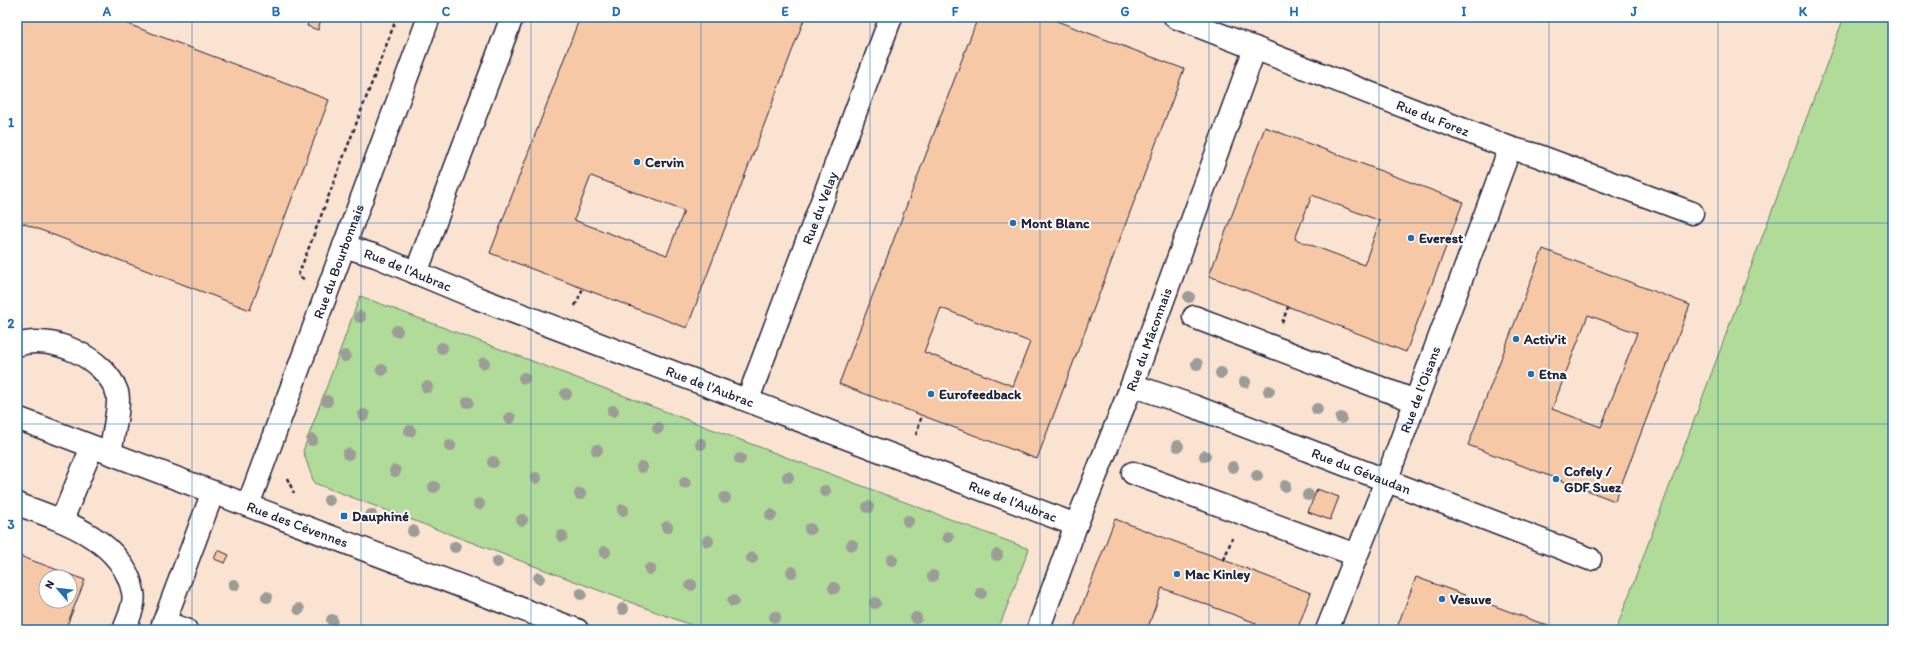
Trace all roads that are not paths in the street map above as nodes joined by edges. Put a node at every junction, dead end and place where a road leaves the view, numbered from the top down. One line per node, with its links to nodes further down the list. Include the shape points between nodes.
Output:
1 (429, 17): 8 (street, Rue du Bourbonnais)
2 (512, 17): 9 (street)
3 (891, 17): 13 (street, Rue du Velay)
4 (1175, 17): 5 (street, Rue du Forez)
5 (1255, 48): 6 (street, Rue du Forez); 12 (street, Rue du Mâconnais)
6 (1510, 148): 7 (street, Rue du Forez, via 1536,155); 14 (street, Rue de l'Oisans)
7 (1692, 213)
8 (344, 246): 9 (street, Rue de l'Aubrac); 21 (street, Rue du Bourbonnais)
9 (416, 273): 13 (street, Rue de l'Aubrac)
10 (1194, 317): 14 (street)
11 (17, 345): 16 (street, via 50,343 74,350 100,365 118,393 116,421)
12 (1132, 385): 18 (street, Rue du Gévaudan); 23 (street, Rue du Mâconnais)
13 (748, 400): 23 (street, Rue de l'Aubrac)
14 (1415, 401): 18 (street, Rue de l'Oisans)
15 (17, 418): 16 (street, Rue des Cévennes)
16 (101, 450): 19 (street, Rue des Cévennes); 22 (street)
17 (1133, 473): 24 (street)
18 (1386, 481): 24 (street, Rue de l'Oisans); 25 (street, Rue du Gévaudan)
19 (213, 492): 21 (street, Rue des Cévennes); 26 (street)
20 (17, 504): 22 (street)
21 (248, 505): 29 (street, Rue des Cévennes)
22 (62, 520): 27 (street, via 97,540 122,564 134,592 131,613)
23 (1076, 525): 30 (street, Rue du Mâconnais)
24 (1356, 555): 31 (street, Rue de l'Oisans)
25 (1590, 559)
26 (162, 626): 28 (street)
27 (124, 630)
28 (186, 630)
29 (575, 630)
30 (1038, 630)
31 (1327, 630)

